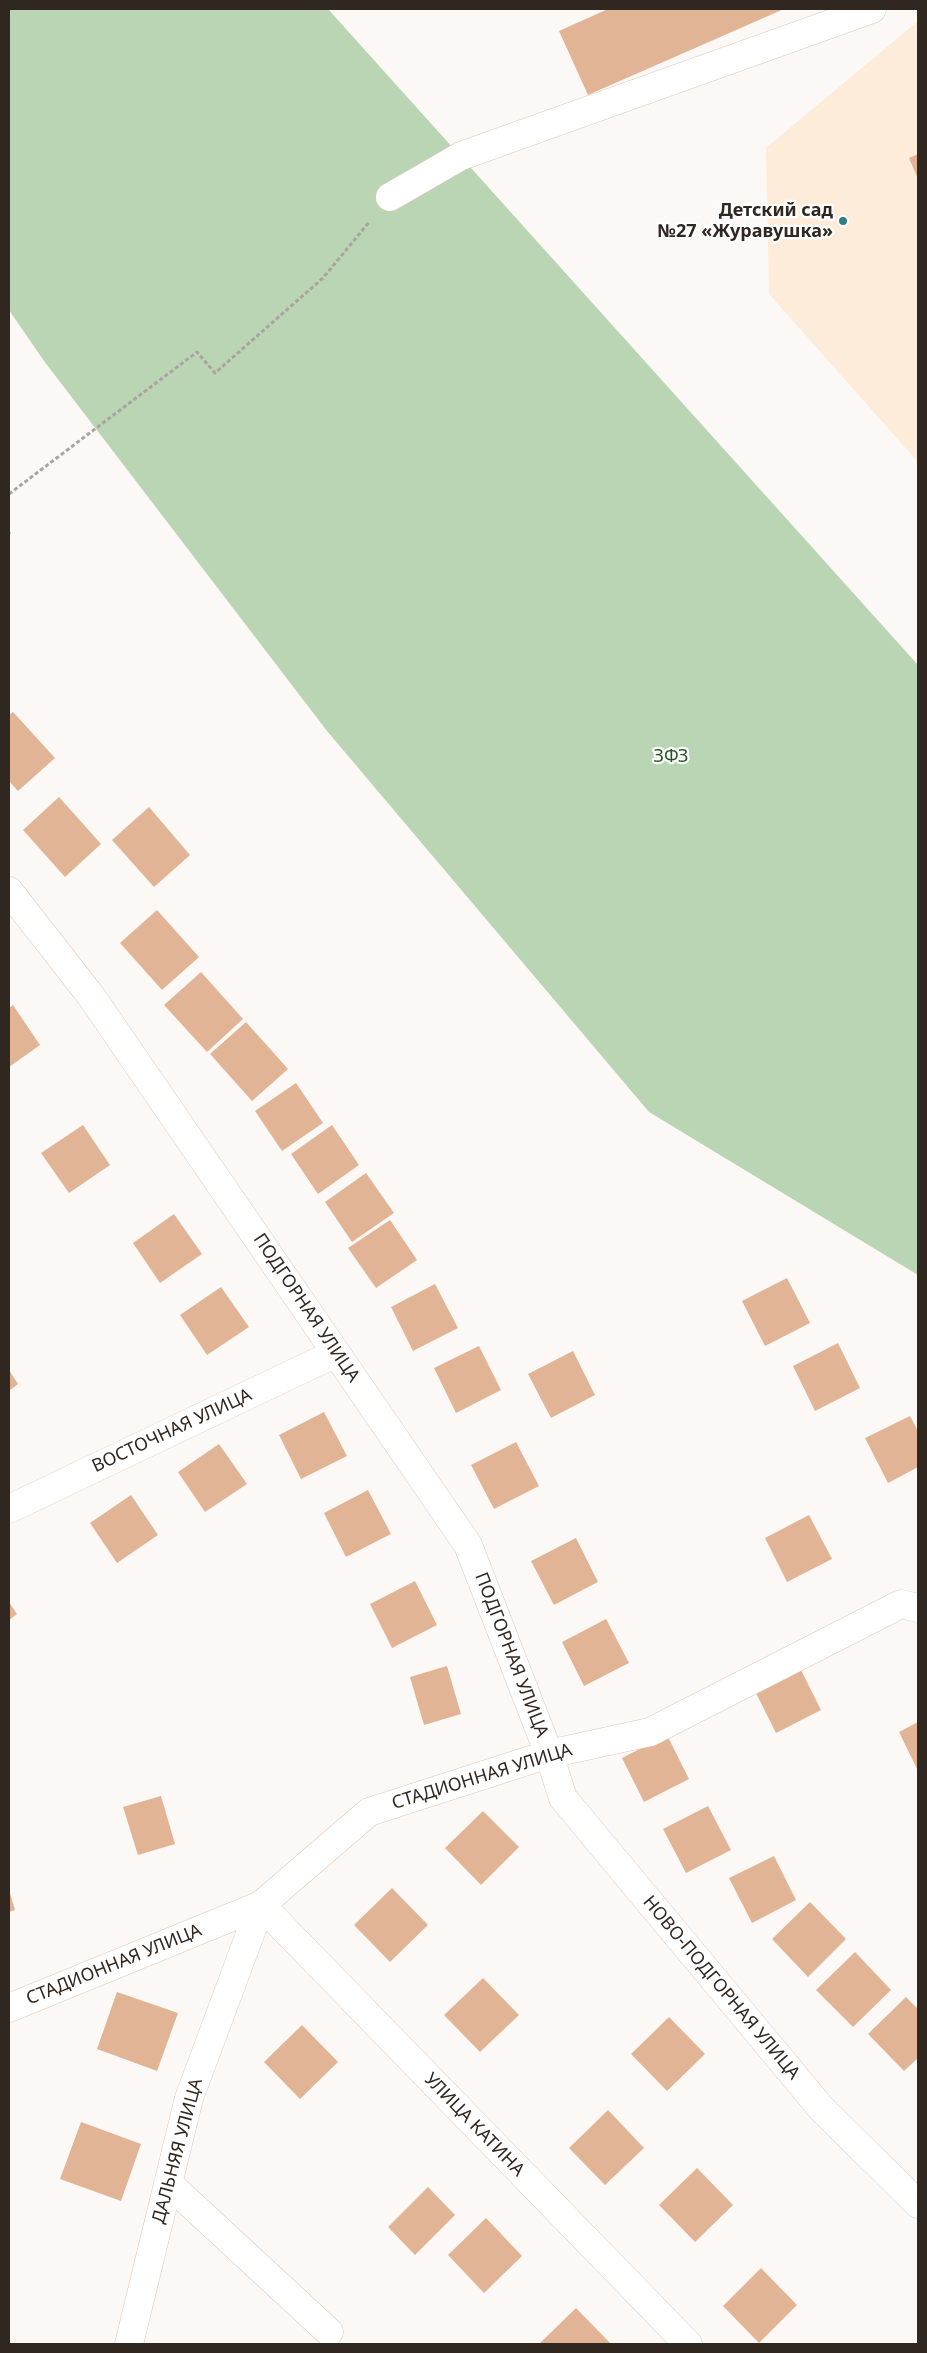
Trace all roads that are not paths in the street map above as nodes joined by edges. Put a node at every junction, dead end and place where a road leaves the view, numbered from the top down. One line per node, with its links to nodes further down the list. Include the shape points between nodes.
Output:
1 (872, 9): 2 (street, via 461,156)
2 (390, 197)
3 (13, 906): 4 (street, ПОДГОРНАЯ УЛИЦА, via 92,996)
4 (336, 1353): 5 (street, ВОСТОЧНАЯ УЛИЦА); 7 (street, ПОДГОРНАЯ УЛИЦА, via 468,1545)
5 (9, 1508)
6 (918, 1608): 7 (street, СТАДИОННАЯ УЛИЦА, via 901,1604 650,1732)
7 (549, 1754): 8 (street, СТАДИОННАЯ УЛИЦА, via 369,1812); 11 (street, НОВО-ПОДГОРНАЯ УЛИЦА, via 563,1798 821,2108)
8 (261, 1905): 9 (street, СТАДИОННАЯ УЛИЦА); 10 (street, ДАЛЬНЯЯ УЛИЦА, via 188,2098); 14 (street, УЛИЦА КАТИНА)
9 (9, 2008)
10 (168, 2183): 12 (street); 13 (street, ДАЛЬНЯЯ УЛИЦА)
11 (918, 2204)
12 (329, 2332)
13 (129, 2344)
14 (688, 2344)

